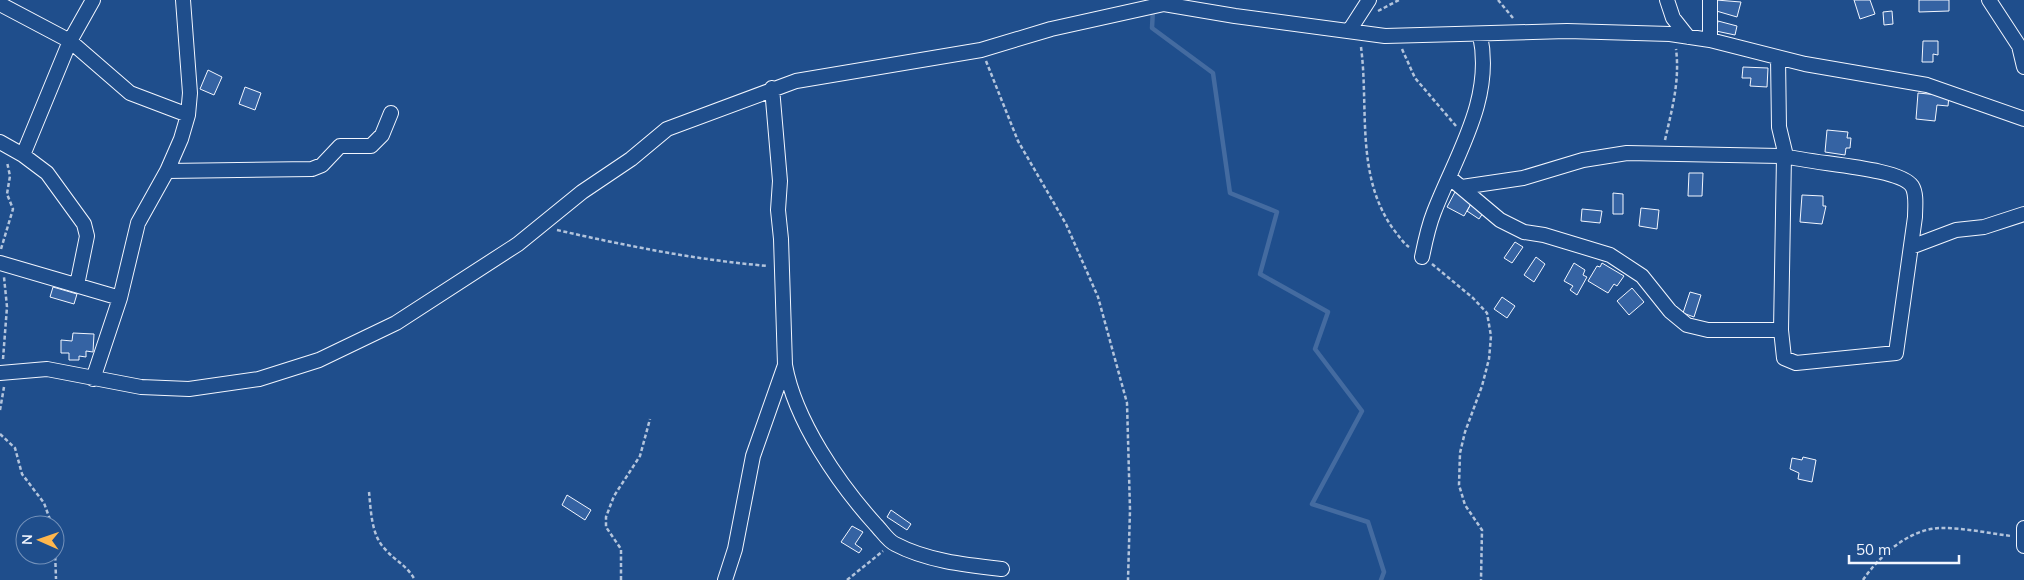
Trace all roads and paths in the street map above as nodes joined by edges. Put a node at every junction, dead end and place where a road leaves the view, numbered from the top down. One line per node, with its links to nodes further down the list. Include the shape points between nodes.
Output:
1 (93, 0): 14 (street)
2 (184, 0): 21 (street, via 190,93)
3 (1368, 0): 9 (street)
4 (1498, 0): 10 (path)
5 (1667, 0): 13 (street)
6 (1710, 0): 15 (street)
7 (1989, 0): 18 (street, via 2019,46)
8 (0, 4): 14 (street)
9 (1354, 32): 12 (street); 16 (street, via 1164,4 1051,29); 34 (path, via 1374,188 1387,220 1405,244)
10 (1526, 32): 11 (street); 13 (street, via 1621,31)
11 (1480, 34): 12 (street); 23 (street, via 1485,55 1484,69)
12 (1397, 36): 23 (path, via 1415,78)
13 (1682, 36): 15 (street); 25 (path, via 1676,94)
14 (70, 40): 21 (street, via 130,93); 26 (street)
15 (1710, 40): 17 (street)
16 (981, 50): 19 (street, via 796,81); 57 (path, via 1018,141 1066,224 1098,297 1126,402 1130,510)
17 (1778, 58): 22 (street, via 1927,84); 27 (street, via 1779,127)
18 (2024, 67)
19 (772, 88): 32 (street, via 667,129); 36 (street, via 780,181 778,210)
20 (391, 113): 28 (street, via 382,135 371,146 340,146 322,166 312,170)
21 (188, 115): 28 (street)
22 (2024, 119)
23 (1466, 139): 29 (street)
24 (1, 143): 26 (street); 35 (path, via 10,176 7,194 14,206)
25 (1662, 154): 27 (street); 30 (street, via 1606,155 1523,178)
26 (23, 155): 37 (street, via 52,179 84,224 87,236)
27 (1785, 156): 33 (street, via 1902,178 1912,186 1915,197); 39 (street)
28 (167, 172): 38 (street, via 138,223)
29 (1450, 178): 30 (street); 34 (street, via 1429,226)
30 (1462, 187): 39 (street, via 1500,220 1524,232 1610,255 1642,276 1670,311 1688,325 1708,330)
31 (2024, 214): 33 (street, via 1984,227 1956,230)
32 (541, 227): 36 (path, via 717,262); 42 (street, via 396,323 318,360 259,379 189,389 141,387)
33 (1911, 247): 39 (street, via 1896,353 1796,363 1784,358)
34 (1422, 257): 58 (path, via 1487,313 1491,336 1489,359 1460,453 1460,485 1465,505 1482,530)
35 (1, 260): 37 (street); 41 (path, via 7,308)
36 (782, 267): 40 (street)
37 (77, 285): 38 (street)
38 (120, 298): 42 (street)
39 (1781, 330)
40 (785, 365): 49 (street, via 806,423 833,468 856,503); 55 (street, via 753,456 735,549)
41 (2, 373): 42 (street, via 47,369); 43 (path)
42 (93, 379)
43 (0, 410)
44 (650, 419): 54 (path, via 640,456 614,496 606,517 606,527 621,549)
45 (0, 434): 47 (path, via 15,448 22,474 44,503)
46 (369, 492): 53 (path, via 379,542 402,562)
47 (48, 515)
48 (2024, 537): 59 (path, via 1940,528 1905,538)
49 (893, 544): 51 (street, via 934,559); 56 (path)
50 (56, 565): 52 (path)
51 (1002, 569)
52 (56, 579)
53 (415, 580)
54 (621, 580)
55 (725, 580)
56 (847, 580)
57 (1128, 580)
58 (1481, 580)
59 (1863, 580)

